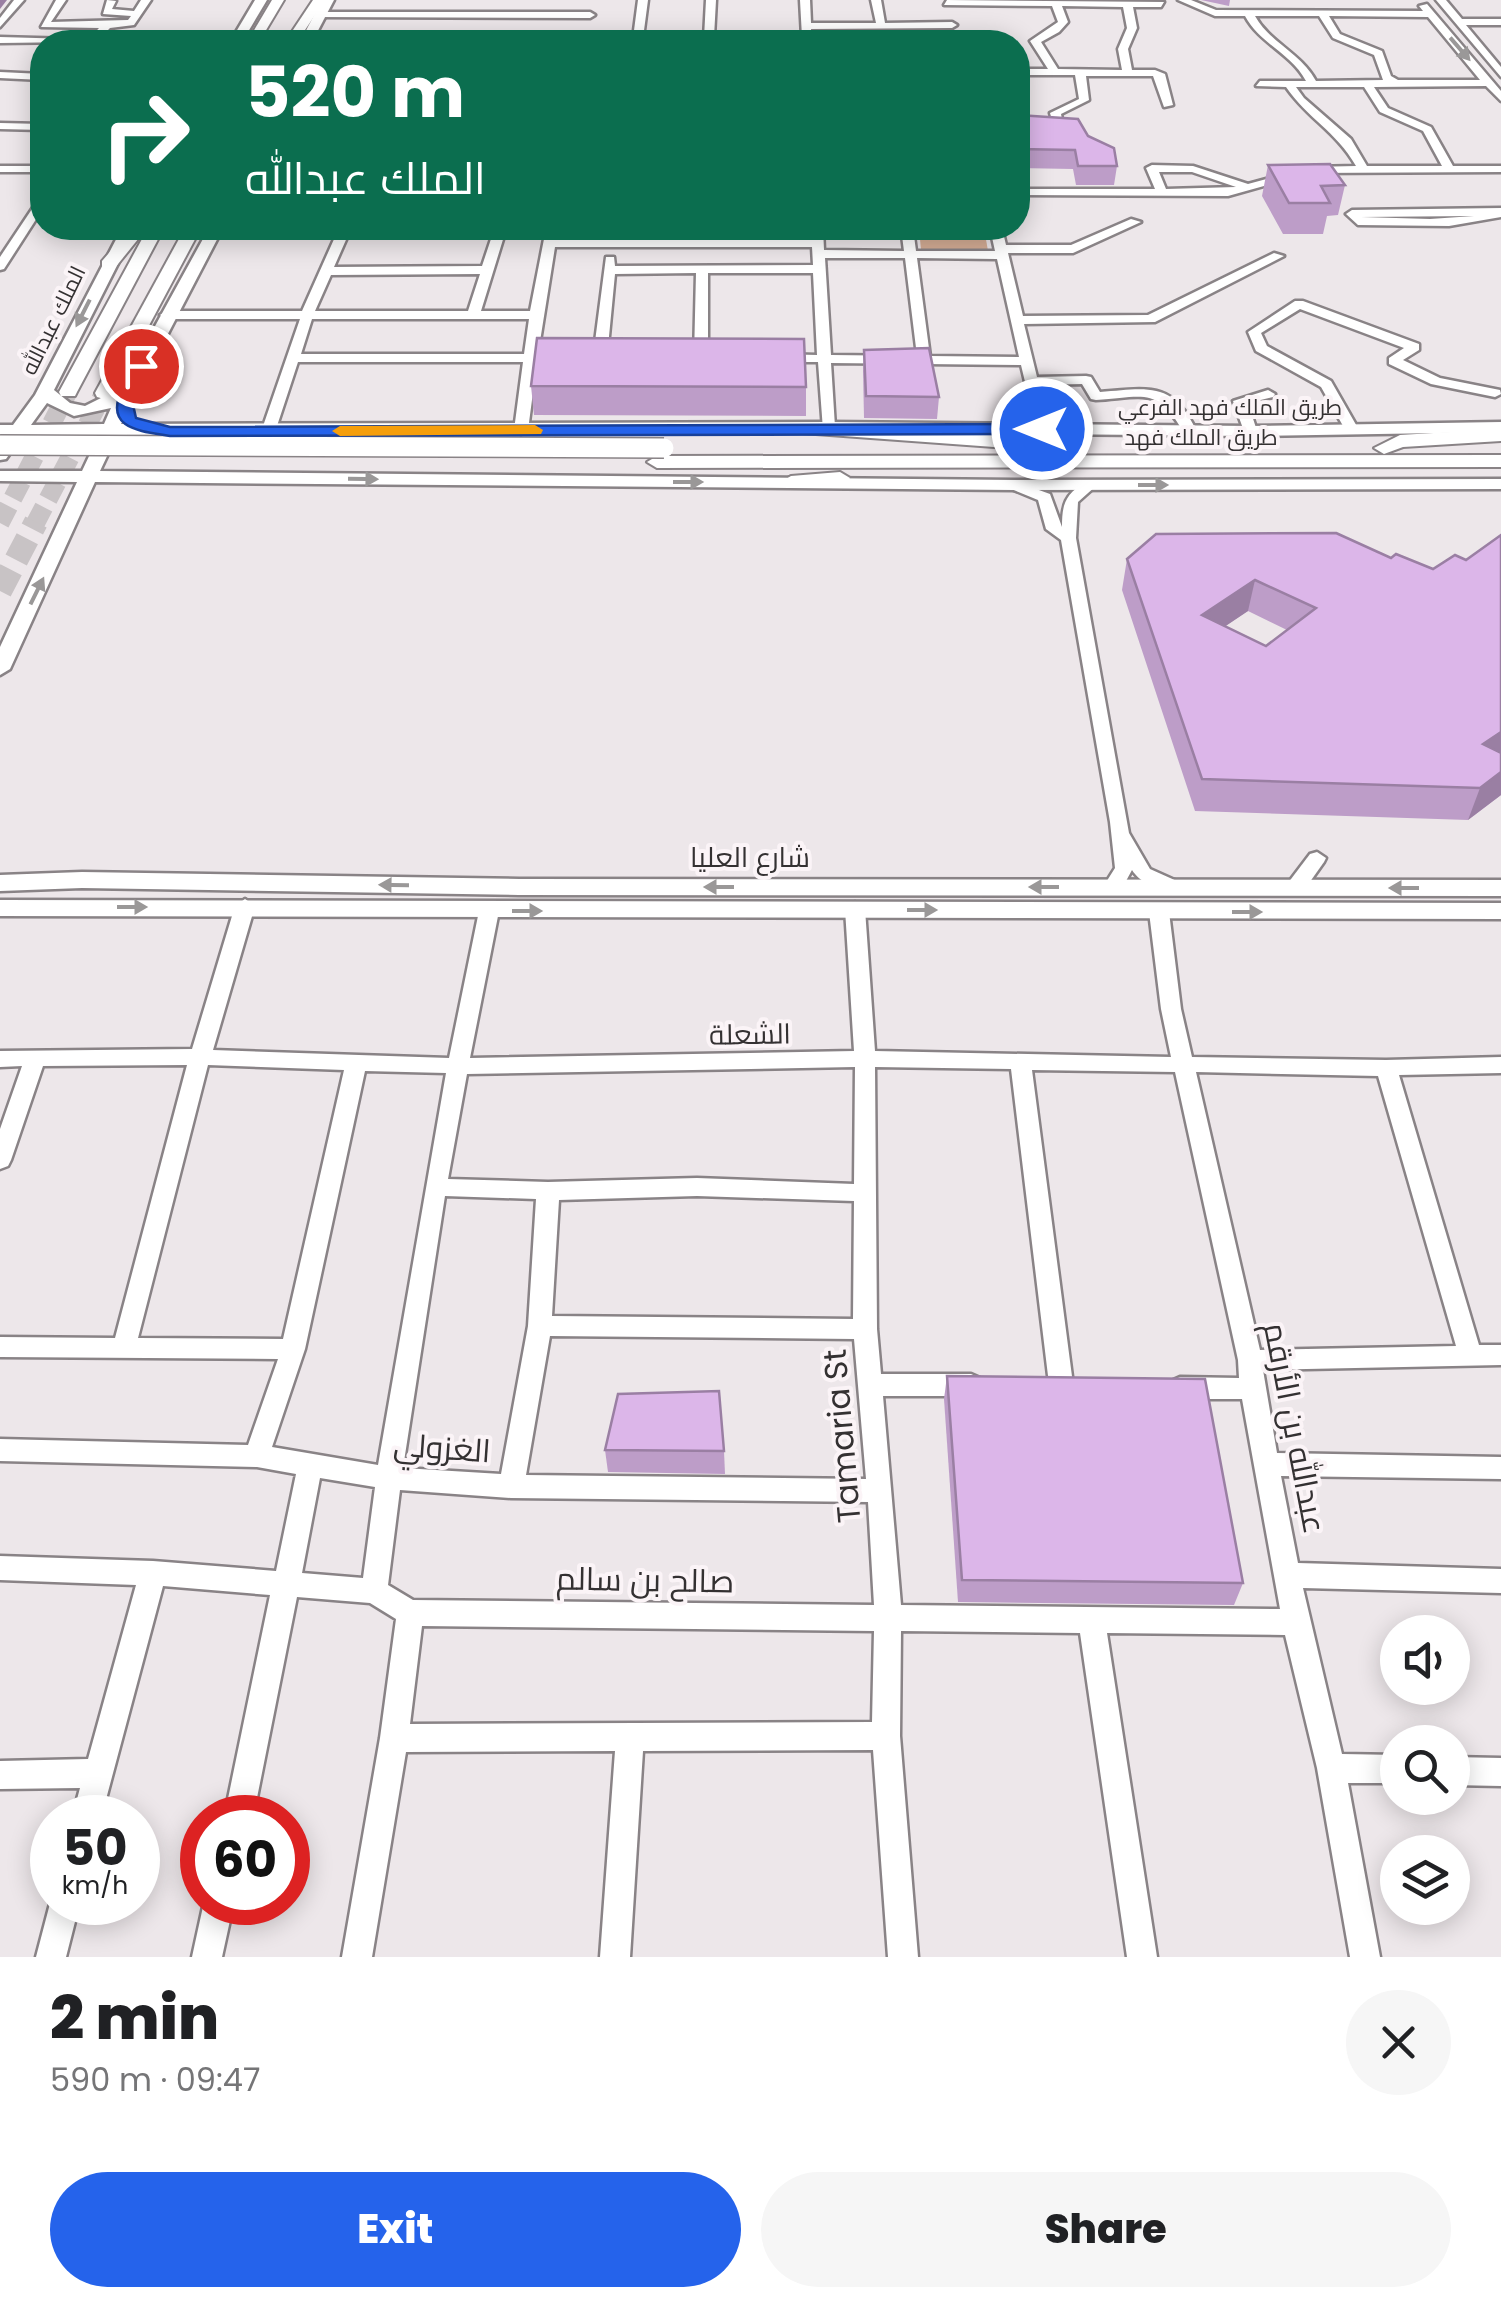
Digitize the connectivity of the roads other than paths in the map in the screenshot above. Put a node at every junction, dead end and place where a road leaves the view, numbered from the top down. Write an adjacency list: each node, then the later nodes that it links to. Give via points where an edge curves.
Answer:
1 (19, 0): 38 (street)
2 (61, 0): 39 (street, via 44,24)
3 (146, 0): 27 (street)
4 (261, 0): 44 (main road)
5 (274, 0): 45 (highway)
6 (328, 0): 26 (main road)
7 (549, 0): 34 (street)
8 (593, 0): 35 (street)
9 (643, 0): 49 (street)
10 (711, 0): 50 (street)
11 (806, 0): 40 (street)
12 (876, 0): 41 (street)
13 (1182, 0): 32 (street, via 1215,13)
14 (1267, 0): 28 (street)
15 (1339, 0): 30 (street)
16 (1420, 0): 33 (street)
17 (1441, 0): 36 (street)
18 (112, 1): 27 (street, via 106,12)
19 (1104, 1): 23 (street); 24 (street)
20 (946, 2): 21 (street); 42 (street)
21 (1033, 2): 23 (street)
22 (430, 3): 31 (street)
23 (1056, 4): 56 (street, via 1063,22 1034,41)
24 (1127, 4): 25 (street); 58 (street, via 1133,17 1122,48)
25 (1161, 4)
26 (318, 5): 31 (street); 46 (highway); 47 (main road)
27 (138, 13): 39 (street, via 129,24)
28 (1276, 13): 29 (street); 32 (street)
29 (1322, 13): 30 (street); 67 (street, via 1336,36 1378,52 1386,78)
30 (1346, 13): 33 (street)
31 (424, 14): 34 (street)
32 (1249, 14): 65 (street, via 1255,27 1304,63)
33 (1429, 14): 62 (street, one-way to 62)
34 (542, 16): 35 (street)
35 (590, 16): 48 (street)
36 (1459, 22): 37 (street); 59 (street)
37 (1501, 22)
38 (0, 24)
39 (107, 25): 43 (street)
40 (806, 26): 41 (street); 51 (street)
41 (881, 26): 42 (street)
42 (952, 26): 52 (street)
43 (102, 30)
44 (243, 30)
45 (260, 30)
46 (300, 30)
47 (310, 30)
48 (588, 30)
49 (639, 30)
50 (710, 30)
51 (806, 30)
52 (953, 30)
53 (0, 40): 54 (street)
54 (30, 41)
55 (1030, 72): 56 (street)
56 (1055, 72): 57 (street)
57 (1080, 72): 58 (street); 72 (street, via 1084,100 1054,113 1065,130)
58 (1128, 73): 69 (street, via 1159,74)
59 (1501, 74)
60 (0, 76): 61 (street)
61 (30, 76)
62 (1489, 83): 67 (street); 68 (street)
63 (1260, 84): 64 (street)
64 (1289, 84): 65 (street); 73 (street, via 1348,141)
65 (1313, 84): 66 (street)
66 (1367, 84): 67 (street); 76 (street, via 1384,110 1427,128)
67 (1399, 84)
68 (1501, 98)
69 (1168, 106)
70 (0, 126): 71 (street)
71 (30, 126)
72 (1045, 129)
73 (1362, 168): 76 (street); 78 (street, via 1310,170)
74 (0, 169): 75 (street)
75 (30, 169)
76 (1449, 169): 77 (street)
77 (1499, 172)
78 (1251, 188): 80 (street); 80 (street, via 1193,169 1152,168)
79 (1030, 192): 80 (street)
80 (1162, 193)
81 (1501, 213): 81 (street, via 1479,220 1398,222 1358,221 1352,214)
82 (30, 220): 101 (street)
83 (1134, 222): 97 (street, via 1073,249)
84 (123, 240): 102 (main road, الملك عبدالله)
85 (129, 240): 102 (highway)
86 (150, 240): 124 (highway)
87 (187, 240): 126 (highway)
88 (206, 240): 109 (main road)
89 (341, 240): 106 (street)
90 (497, 240): 104 (street)
91 (552, 240): 110 (street)
92 (594, 240): 96 (street)
93 (818, 240): 98 (street)
94 (909, 240): 99 (street)
95 (999, 240): 97 (street)
96 (612, 243): 98 (street); 105 (street)
97 (1002, 252): 99 (street); 111 (street)
98 (818, 255): 99 (street); 103 (street); 120 (street)
99 (910, 255): 121 (street)
100 (1278, 256): 111 (street, via 1150,318)
101 (1, 262)
102 (108, 265): 129 (main road, الملك عبدالله, one-way to 129)
103 (702, 269): 105 (street); 113 (street)
104 (489, 270): 106 (street); 108 (street)
105 (608, 270): 117 (street)
106 (329, 271): 107 (street)
107 (308, 312): 108 (street); 109 (street); 115 (street)
108 (472, 314): 110 (street)
109 (166, 315): 128 (main road)
110 (536, 316): 116 (street)
111 (1018, 320): 122 (street)
112 (684, 357): 113 (street)
113 (701, 357): 114 (street)
114 (719, 357)
115 (293, 358): 116 (street); 140 (street)
116 (530, 358): 117 (street); 133 (street)
117 (600, 358): 118 (street)
118 (616, 358)
119 (754, 358): 120 (street)
120 (826, 358): 121 (street); 131 (street)
121 (924, 360): 122 (street)
122 (1025, 361): 123 (street)
123 (1031, 381): 134 (street, via 1086,380 1096,396 1169,396); 143 (street)
124 (68, 392)
125 (1499, 392): 135 (street, via 1413,372 1394,361 1414,348 1299,304 1262,324 1254,332 1261,348 1326,384)
126 (104, 393)
127 (1268, 394): 137 (street, via 1240,401)
128 (126, 395): 129 (main road, via 74,412); 136 (main road); 139 (main road, via 128,420); 141 (main road)
129 (42, 397): 132 (main road); 138 (main road)
130 (1501, 427): 135 (main road, طريق الملك فهد الفرعي)
131 (818, 428): 133 (main road); 143 (highway)
132 (50, 430): 136 (main road); 138 (main road); 146 (main road)
133 (521, 430): 140 (main road)
134 (1189, 430): 137 (main road, طريق الملك فهد الفرعي); 143 (main road, طريق الملك فهد الفرعي)
135 (1352, 430): 137 (main road, طريق الملك فهد الفرعي)
136 (88, 431): 141 (main road); 146 (main road)
137 (1250, 431)
138 (4, 432): 146 (main road); 147 (highway, طريق الملك فهد, bridge); 148 (main road)
139 (170, 432): 140 (main road); 141 (main road)
140 (268, 432): 156 (main road, via 238,456 240,468)
141 (109, 434): 146 (main road); 154 (main road)
142 (1501, 435): 144 (highway, via 1400,440)
143 (1043, 444): 144 (highway, طريق الملك فهد); 147 (highway, طريق الملك فهد); 150 (highway, طريق الملك فهد); 157 (highway, via 1035,466)
144 (1384, 448): 145 (highway, طريق الملك فهد)
145 (1501, 448)
146 (56, 453): 152 (main road); 153 (main road); 154 (main road)
147 (661, 455): 148 (highway, طريق الملك فهد)
148 (0, 458)
149 (1501, 461): 150 (highway, طريق الملك فهد)
150 (1365, 463): 151 (highway)
151 (1501, 471)
152 (6, 474): 153 (main road); 161 (main road)
153 (64, 477): 154 (main road); 162 (main road)
154 (91, 478): 155 (main road); 162 (main road)
155 (140, 478): 156 (main road); 162 (main road, via 110,486)
156 (257, 478): 157 (main road, one-way to 157)
157 (791, 482): 159 (main road)
158 (1501, 484): 160 (main road, one-way to 158)
159 (1014, 485): 160 (main road); 163 (street, via 1045,498 1054,529)
160 (1090, 485): 163 (street, via 1066,509)
161 (0, 490)
162 (76, 508): 164 (main road, one-way to 162)
163 (1068, 538): 165 (street)
164 (0, 670)
165 (1120, 822): 170 (street, via 1124,868); 171 (street, via 1144,873)
166 (1317, 858): 172 (street)
167 (0, 874): 168 (main road)
168 (82, 880): 169 (main road, شارع العليا); 170 (main road, شارع العليا, one-way to 168)
169 (0, 883)
170 (1113, 887): 171 (main road, شارع العليا)
171 (1172, 887): 172 (main road, شارع العليا)
172 (1295, 888): 173 (main road, شارع العليا, one-way to 172)
173 (1501, 888)
174 (246, 906): 175 (main road, شارع العليا, one-way to 174); 177 (main road, شارع العليا); 180 (street)
175 (0, 910)
176 (855, 910): 177 (main road, شارع العليا, one-way to 176); 179 (main road, شارع العليا, one-way to 179); 183 (street, Tamaria St)
177 (488, 911): 188 (street)
178 (1501, 911): 179 (main road, شارع العليا, one-way to 178)
179 (1159, 912): 186 (street, عبدالله بن الأرقم)
180 (200, 1057): 182 (street, الشعلة); 184 (street, الشعلة); 197 (street)
181 (0, 1059): 182 (street, الشعلة)
182 (35, 1060): 190 (street)
183 (865, 1060): 185 (street, الشعلة); 188 (street, الشعلة); 193 (street, Tamaria St)
184 (356, 1062): 188 (street, الشعلة); 198 (street)
185 (1021, 1062): 186 (street, الشعلة); 203 (street)
186 (1185, 1062): 189 (street, الشعلة); 201 (street, عبدالله بن الأرقم)
187 (1501, 1065): 189 (street, الشعلة)
188 (457, 1066): 191 (street)
189 (1386, 1068): 199 (street)
190 (0, 1160)
191 (436, 1187): 192 (street); 212 (street)
192 (548, 1191): 193 (street); 194 (street)
193 (867, 1193): 195 (street, Tamaria St)
194 (540, 1326): 195 (street); 213 (street)
195 (865, 1330): 204 (street, Tamaria St)
196 (0, 1347): 197 (street)
197 (124, 1347): 198 (street)
198 (293, 1349): 208 (street)
199 (1470, 1354): 200 (street); 201 (street)
200 (1501, 1355)
201 (1250, 1360): 206 (street, عبدالله بن الأرقم)
202 (1005, 1384): 204 (street)
203 (1062, 1385)
204 (873, 1386): 214 (street, Tamaria St)
205 (1159, 1388): 206 (street)
206 (1252, 1389): 209 (street, عبدالله بن الأرقم)
207 (0, 1450): 208 (street, الغزولي)
208 (257, 1456): 210 (street, الغزولي)
209 (1266, 1464): 211 (street); 217 (street, عبدالله بن الأرقم)
210 (310, 1468): 212 (street, الغزولي); 219 (street)
211 (1501, 1468)
212 (388, 1478): 213 (street, الغزولي); 220 (street)
213 (511, 1486): 214 (street, الغزولي)
214 (880, 1492): 222 (street, Tamaria St)
215 (0, 1568): 216 (street)
216 (153, 1572): 219 (street); 232 (street)
217 (1290, 1575): 218 (street); 224 (street, عبدالله بن الأرقم)
218 (1501, 1581)
219 (289, 1582): 220 (street); 235 (street)
220 (374, 1591): 221 (street)
221 (410, 1613): 222 (street, صالح بن سالم); 227 (street)
222 (888, 1617): 223 (street, صالح بن سالم); 226 (street, Tamaria St)
223 (1092, 1622): 224 (street, صالح بن سالم); 243 (street)
224 (1296, 1622): 228 (street, عبدالله بن الأرقم)
225 (630, 1736): 226 (street); 227 (street); 241 (street)
226 (886, 1736): 242 (street, Tamaria St)
227 (394, 1738): 240 (street)
228 (1331, 1768): 229 (street); 244 (street, عبدالله بن الأرقم)
229 (1380, 1769)
230 (1470, 1771): 231 (street)
231 (1501, 1772)
232 (97, 1773): 233 (street); 234 (street)
233 (0, 1775)
234 (92, 1795)
235 (243, 1795)
236 (59, 1925): 238 (street)
237 (214, 1925): 239 (street)
238 (51, 1957)
239 (207, 1957)
240 (357, 1957)
241 (615, 1957)
242 (902, 1957)
243 (1142, 1957)
244 (1365, 1957)

